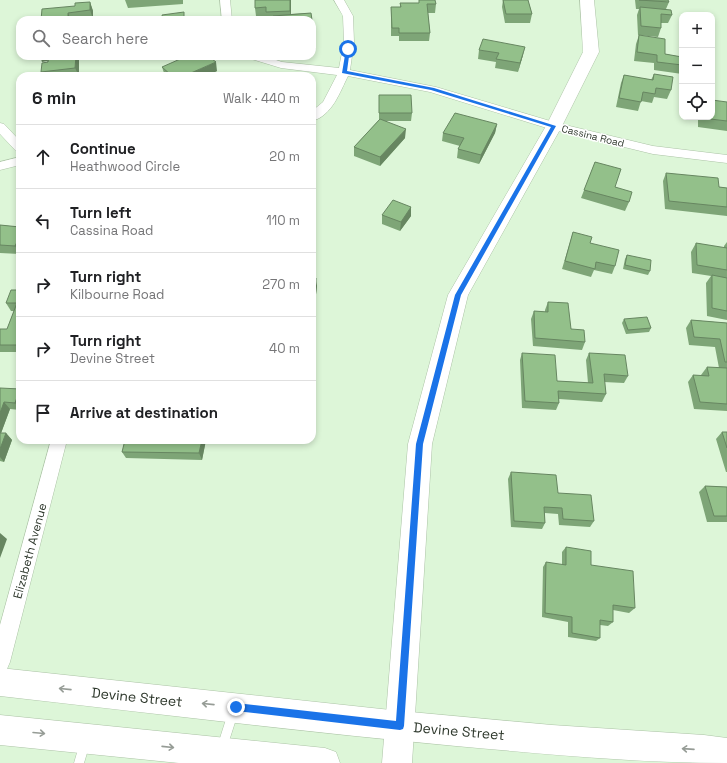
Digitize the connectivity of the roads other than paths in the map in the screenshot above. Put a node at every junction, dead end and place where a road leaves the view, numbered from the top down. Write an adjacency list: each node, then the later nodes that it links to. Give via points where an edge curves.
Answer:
1 (225, 0): 4 (street)
2 (339, 0): 6 (street, via 348,16 349,42)
3 (587, 0): 8 (street, via 590,52)
4 (227, 16)
5 (265, 60): 6 (street, Cassina Road, via 281,65)
6 (344, 72): 7 (street, via 328,104); 8 (street, Cassina Road, via 432,89)
7 (316, 114)
8 (554, 126): 11 (street, Cassina Road, via 653,150); 18 (street, via 458,295 439,369 420,444)
9 (0, 127): 10 (street)
10 (16, 144)
11 (727, 159)
12 (16, 162): 13 (street)
13 (0, 166)
14 (58, 444): 15 (street, Elizabeth Avenue)
15 (0, 662)
16 (0, 682): 17 (street, Devine Street, one-way to 16)
17 (236, 707): 18 (street, Devine Street); 22 (lane)
18 (400, 726): 21 (street, Devine Street, one-way to 18); 24 (street)
19 (0, 730): 20 (street, one-way to 20)
20 (83, 750): 22 (street, one-way to 22)
21 (727, 753)
22 (219, 758): 23 (street)
23 (325, 763)
24 (397, 763)

